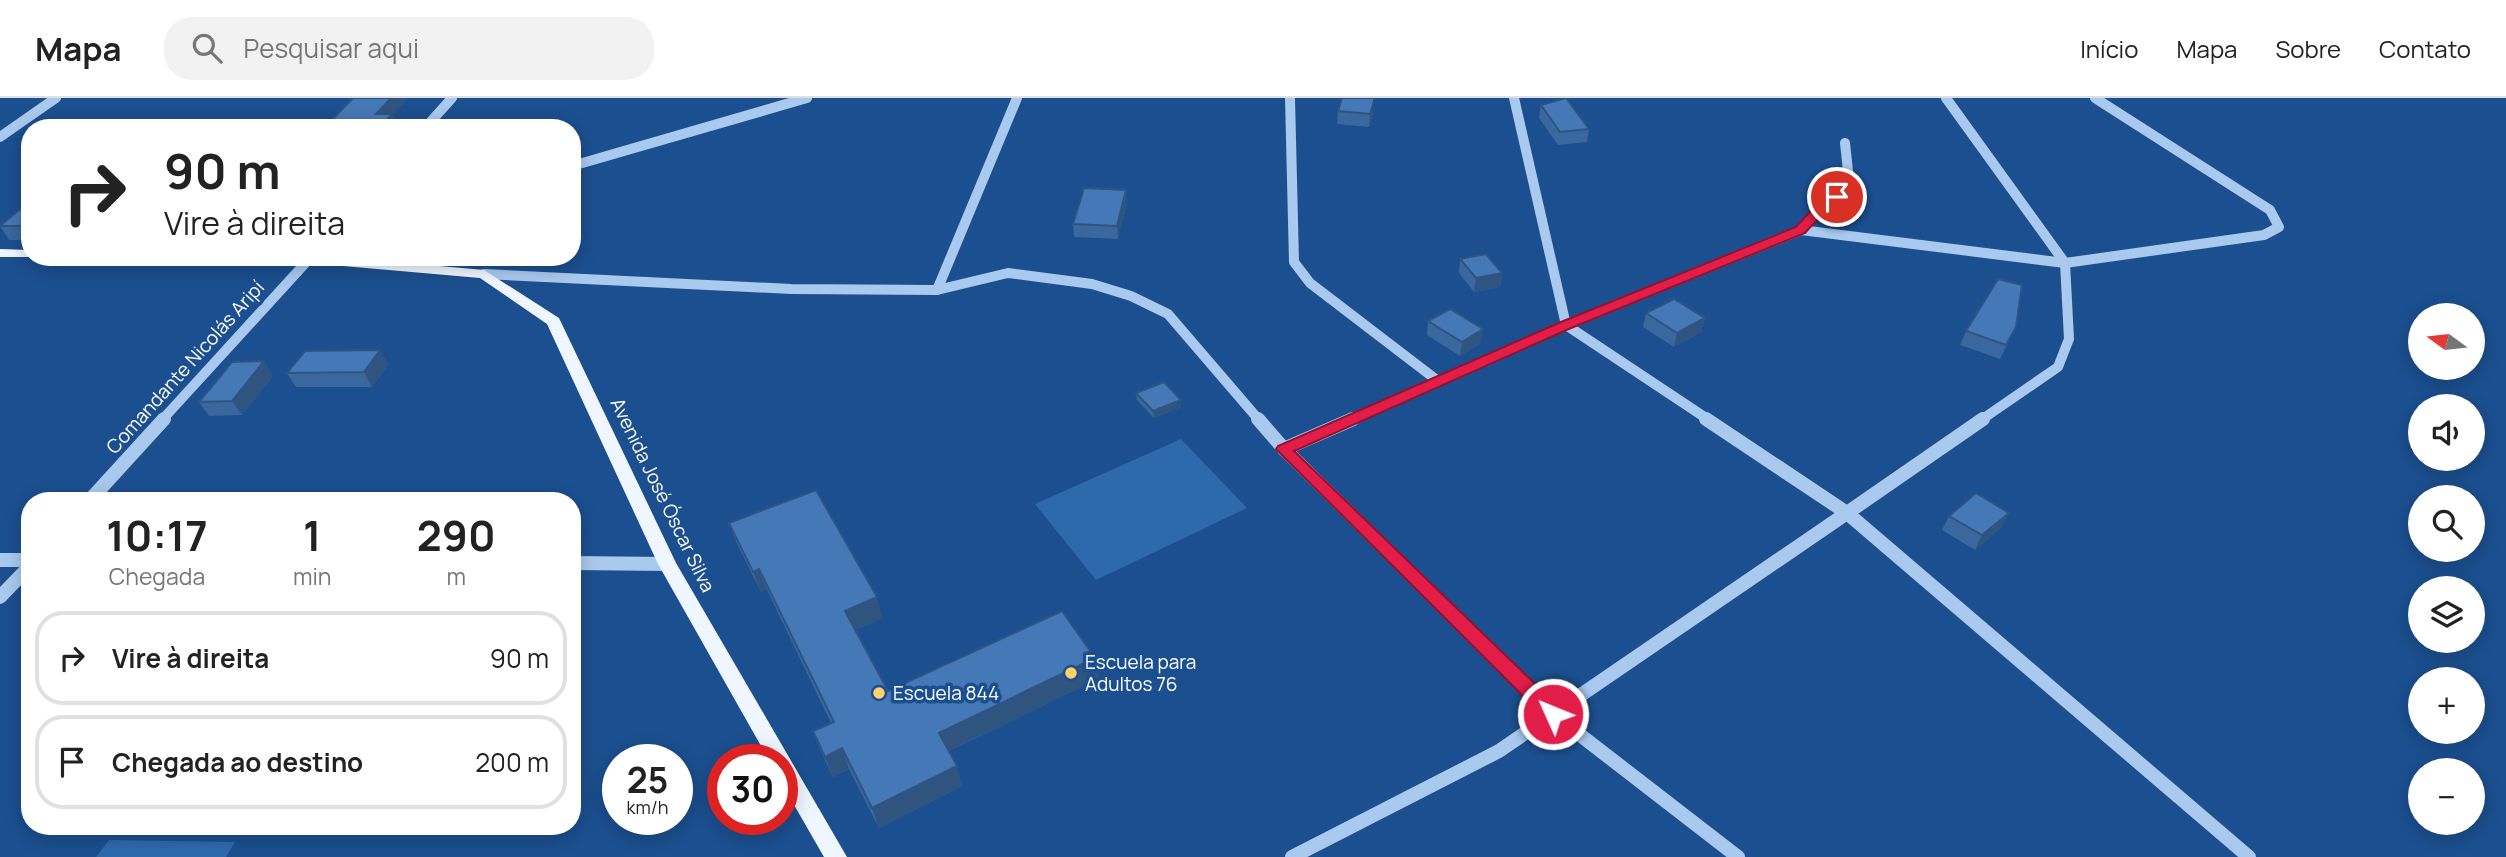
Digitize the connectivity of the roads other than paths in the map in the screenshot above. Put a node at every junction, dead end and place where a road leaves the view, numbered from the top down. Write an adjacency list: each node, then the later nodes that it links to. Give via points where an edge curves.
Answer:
1 (56, 98): 9 (street)
2 (452, 98): 10 (street)
3 (807, 98): 14 (street)
4 (1017, 98): 22 (street)
5 (1290, 98): 24 (street, via 1294,262 1310,283)
6 (1514, 98): 23 (street)
7 (1946, 98): 18 (street)
8 (2095, 98): 18 (street, via 2270,211 2279,227 2264,235)
9 (26, 119)
10 (433, 119)
11 (21, 122): 12 (street)
12 (0, 137)
13 (1845, 143): 15 (street, via 1850,190 1824,205)
14 (581, 163)
15 (1801, 230): 18 (street); 23 (street)
16 (0, 253): 17 (main road)
17 (21, 254)
18 (2065, 263): 27 (street, via 2069,339 2058,367)
19 (304, 266): 26 (street, Comandante Nicolás Aripí)
20 (398, 266): 21 (main road)
21 (484, 274): 22 (street, via 791,289); 31 (main road, Avenida José Óscar Silva, via 554,321)
22 (937, 290): 25 (street, via 1008,273 1092,284 1131,296 1168,314)
23 (1566, 325): 24 (street); 27 (street)
24 (1438, 381): 25 (street)
25 (1284, 449): 34 (street)
26 (97, 492)
27 (1847, 513): 34 (street); 40 (street)
28 (0, 560): 29 (street)
29 (21, 560)
30 (581, 563): 31 (street)
31 (667, 564): 35 (main road, Avenida José Óscar Silva)
32 (21, 575): 33 (street)
33 (0, 597)
34 (1553, 714): 38 (street, via 1499,751); 39 (street)
35 (771, 744)
36 (798, 792): 37 (main road, Avenida José Óscar Silva)
37 (835, 857)
38 (1292, 857)
39 (1738, 857)
40 (2249, 857)

